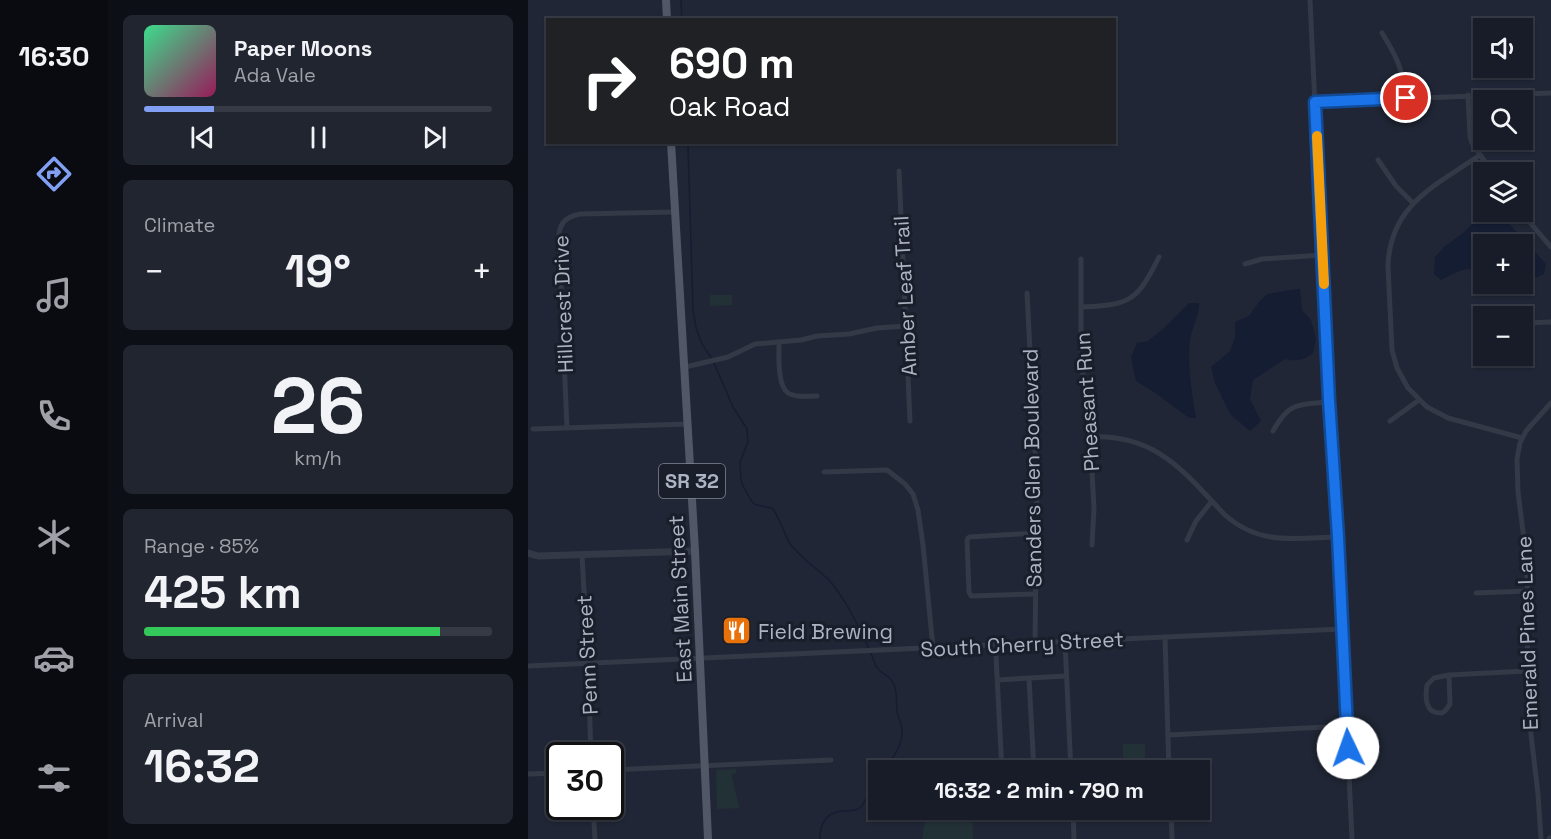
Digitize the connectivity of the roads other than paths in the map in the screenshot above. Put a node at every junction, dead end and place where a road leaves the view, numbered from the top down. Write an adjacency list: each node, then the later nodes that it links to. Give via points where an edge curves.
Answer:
1 (666, 0): 3 (main road)
2 (1310, 0): 8 (street)
3 (667, 16)
4 (1382, 33): 7 (street, via 1400,65)
5 (1551, 93): 6 (street)
6 (1468, 96): 7 (street); 10 (street, via 1470,136)
7 (1406, 98): 8 (street)
8 (1315, 102): 18 (street)
9 (671, 144): 15 (main road, East Main Street / SR 32)
10 (1480, 155): 12 (street); 14 (street)
11 (1378, 160): 14 (street)
12 (1485, 162)
13 (899, 171): 26 (street, Amber Leaf Trail)
14 (1413, 203): 30 (street, via 1395,230 1388,266 1394,357 1402,378)
15 (674, 212): 28 (main road, East Main Street / SR 32); 36 (street, Hillcrest Drive, via 580,214 561,224)
16 (1530, 222): 17 (street)
17 (1551, 247)
18 (1323, 255): 21 (street, via 1262,259); 31 (street)
19 (1159, 257): 23 (street, via 1132,297 1116,304)
20 (1081, 259): 23 (street, Pheasant Run)
21 (1245, 264)
22 (1027, 293): 43 (street, Sanders Glen Boulevard)
23 (1082, 307): 39 (street, Pheasant Run, via 1082,356)
24 (1551, 322): 25 (street)
25 (1533, 323)
26 (906, 326): 27 (street); 33 (street, Amber Leaf Trail)
27 (779, 342): 28 (street, via 755,344 728,357); 29 (street, via 784,390 793,395)
28 (684, 367): 35 (main road, East Main Street / SR 32)
29 (817, 396)
30 (1419, 400): 34 (street); 40 (street, via 1448,418)
31 (1329, 402): 38 (street, via 1294,407 1282,416); 44 (street)
32 (1551, 403): 40 (street, Emerald Pines Lane)
33 (910, 421)
34 (1390, 421)
35 (688, 423): 36 (street); 47 (main road, East Main Street / SR 32)
36 (567, 428): 37 (street)
37 (533, 429)
38 (1273, 431)
39 (1090, 437): 42 (street, via 1125,440 1166,456); 46 (street, Pheasant Run)
40 (1522, 438): 50 (street, Emerald Pines Lane, via 1516,471)
41 (824, 472): 57 (street, via 887,470 913,494 923,545)
42 (1212, 501): 44 (street, via 1233,522 1258,535); 45 (street)
43 (1036, 533): 52 (street, Sanders Glen Boulevard); 52 (street, via 967,540 971,596)
44 (1338, 537): 53 (street)
45 (1187, 540)
46 (1092, 545)
47 (695, 550): 49 (street); 59 (main road, East Main Street / SR 32)
48 (528, 553): 49 (street)
49 (582, 555): 60 (street, Penn Street)
50 (1528, 591): 51 (street); 62 (street, Emerald Pines Lane)
51 (1476, 593)
52 (1035, 594): 56 (street, Sanders Glen Boulevard)
53 (1343, 629): 54 (street, South Cherry Street); 67 (street)
54 (1165, 637): 55 (street, South Cherry Street); 68 (street)
55 (1065, 642): 56 (street, South Cherry Street); 64 (street)
56 (1035, 643): 57 (street, South Cherry Street)
57 (933, 648): 59 (street, South Cherry Street)
58 (996, 656): 66 (street)
59 (700, 659): 60 (street, South Cherry Street); 75 (main road, East Main Street / SR 32)
60 (588, 664): 61 (street, South Cherry Street); 69 (street, Penn Street)
61 (528, 666)
62 (1528, 671): 63 (street); 87 (street, Emerald Pines Lane, via 1529,727)
63 (1449, 675): 63 (street, via 1434,678 1427,685 1427,703 1433,712 1442,713 1450,704)
64 (1066, 676): 65 (street); 73 (street)
65 (1029, 678): 66 (street); 72 (street)
66 (998, 680): 71 (street)
67 (1347, 726): 68 (street); 86 (street)
68 (1168, 735): 74 (street)
69 (591, 742)
70 (831, 760): 75 (street)
71 (1002, 760)
72 (1033, 760)
73 (1070, 760)
74 (1169, 760)
75 (705, 766): 76 (street); 83 (main road, East Main Street / SR 32)
76 (624, 769)
77 (546, 773): 78 (street)
78 (528, 774)
79 (593, 820): 82 (street)
80 (1073, 820): 84 (street)
81 (1171, 820): 85 (street)
82 (594, 839)
83 (708, 839)
84 (1074, 839)
85 (1172, 839)
86 (1352, 839)
87 (1541, 839)

